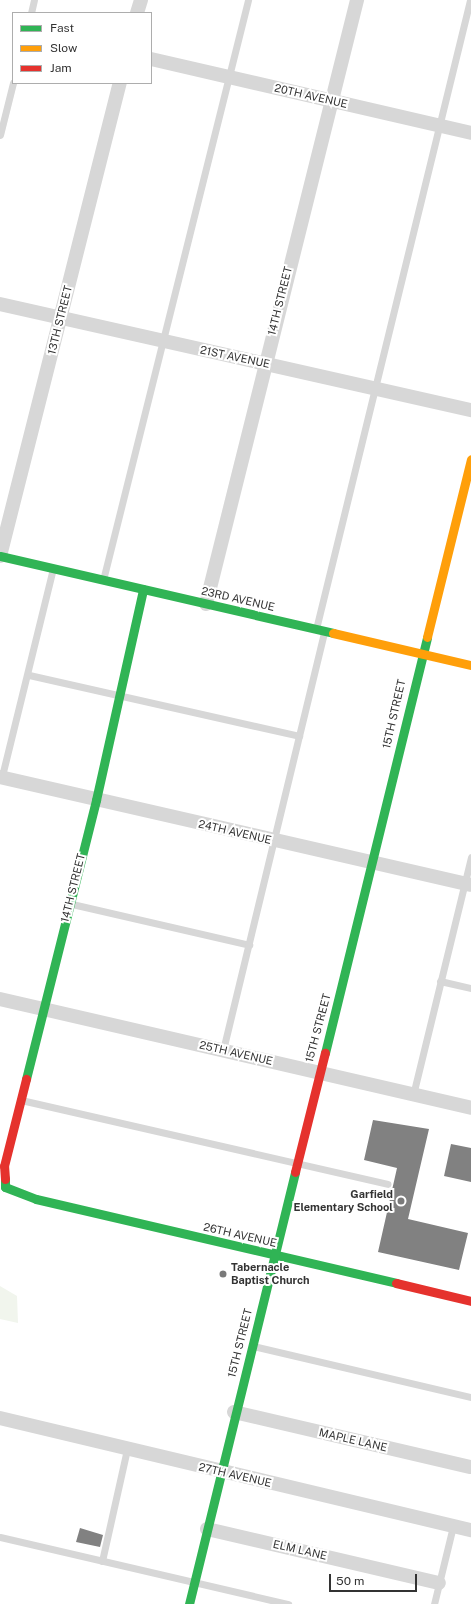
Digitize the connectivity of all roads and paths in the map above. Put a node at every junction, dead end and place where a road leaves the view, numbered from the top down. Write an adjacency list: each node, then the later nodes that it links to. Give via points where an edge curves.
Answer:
1 (34, 0): 6 (lane)
2 (140, 0): 7 (street)
3 (248, 0): 9 (lane)
4 (357, 0): 12 (street, 14TH STREET)
5 (470, 0): 13 (lane)
6 (31, 12)
7 (137, 12)
8 (152, 59): 9 (street, 20TH AVENUE)
9 (229, 77): 12 (street, 20TH AVENUE); 18 (lane)
10 (13, 84): 15 (lane)
11 (120, 84): 17 (street, 13TH STREET)
12 (332, 101): 13 (street, 20TH AVENUE); 19 (street, 14TH STREET)
13 (440, 126): 14 (street, 20TH AVENUE); 20 (lane)
14 (471, 133)
15 (0, 135)
16 (0, 304): 17 (street, 21ST AVENUE)
17 (60, 318): 18 (street, 21ST AVENUE); 23 (street, 13TH STREET)
18 (162, 342): 19 (street, 21ST AVENUE); 25 (lane)
19 (264, 363): 20 (street, 21ST AVENUE); 27 (street, 14TH STREET)
20 (376, 388): 21 (street, 21ST AVENUE); 28 (lane)
21 (471, 410)
22 (471, 459): 29 (street, 15TH STREET)
23 (0, 556): 24 (street, 23RD AVENUE)
24 (53, 568): 25 (street, 23RD AVENUE); 31 (lane)
25 (103, 580): 26 (street, 23RD AVENUE)
26 (143, 589): 27 (street, 23RD AVENUE); 32 (street, 14TH STREET)
27 (206, 604): 28 (street, 23RD AVENUE)
28 (320, 630): 29 (street, 23RD AVENUE); 33 (lane)
29 (421, 654): 30 (street, 23RD AVENUE); 38 (street, 15TH STREET)
30 (471, 665)
31 (28, 675): 32 (lane); 34 (lane)
32 (118, 696): 33 (lane); 35 (street, 14TH STREET)
33 (299, 736): 36 (lane)
34 (0, 780): 35 (street, 24TH AVENUE)
35 (96, 800): 36 (street, 24TH AVENUE); 40 (street, 14TH STREET)
36 (274, 840): 38 (street, 24TH AVENUE); 41 (lane)
37 (471, 857): 39 (lane)
38 (373, 863): 39 (street, 24TH AVENUE); 47 (street, 15TH STREET)
39 (468, 884): 42 (lane)
40 (69, 903): 41 (lane); 45 (street, 14TH STREET)
41 (249, 945): 46 (lane)
42 (440, 981): 43 (lane); 48 (lane)
43 (471, 988)
44 (0, 999): 45 (street, 25TH AVENUE)
45 (43, 1009): 46 (street, 25TH AVENUE); 49 (street, 14TH STREET)
46 (223, 1050): 47 (street, 25TH AVENUE)
47 (319, 1072): 48 (street, 25TH AVENUE); 51 (street, 15TH STREET)
48 (413, 1095): 50 (street, 25TH AVENUE)
49 (21, 1100): 51 (lane); 53 (street, 14TH STREET, via 4,1166)
50 (471, 1108)
51 (296, 1164): 52 (lane); 54 (street, 15TH STREET)
52 (387, 1184)
53 (6, 1187): 54 (street, 26TH AVENUE, via 36,1200)
54 (275, 1255): 55 (street, 26TH AVENUE); 56 (street, 15TH STREET)
55 (471, 1301)
56 (252, 1345): 57 (lane); 58 (street, 15TH STREET)
57 (471, 1397)
58 (235, 1408): 61 (street, MAPLE LANE); 62 (street, MAPLE LANE); 63 (street, 15TH STREET)
59 (0, 1418): 60 (street, 27TH AVENUE)
60 (127, 1449): 63 (street, 27TH AVENUE); 68 (lane)
61 (471, 1458)
62 (471, 1467)
63 (221, 1471): 64 (street, 27TH AVENUE); 65 (street, 15TH STREET)
64 (452, 1526): 66 (street, 27TH AVENUE); 70 (lane)
65 (207, 1529): 69 (street, 15TH STREET); 70 (street, ELM LANE)
66 (471, 1530)
67 (0, 1538): 68 (lane)
68 (102, 1561): 69 (lane)
69 (195, 1582): 71 (street, 15TH STREET); 72 (lane)
70 (439, 1583): 73 (lane)
71 (189, 1604)
72 (288, 1604)
73 (434, 1604)

